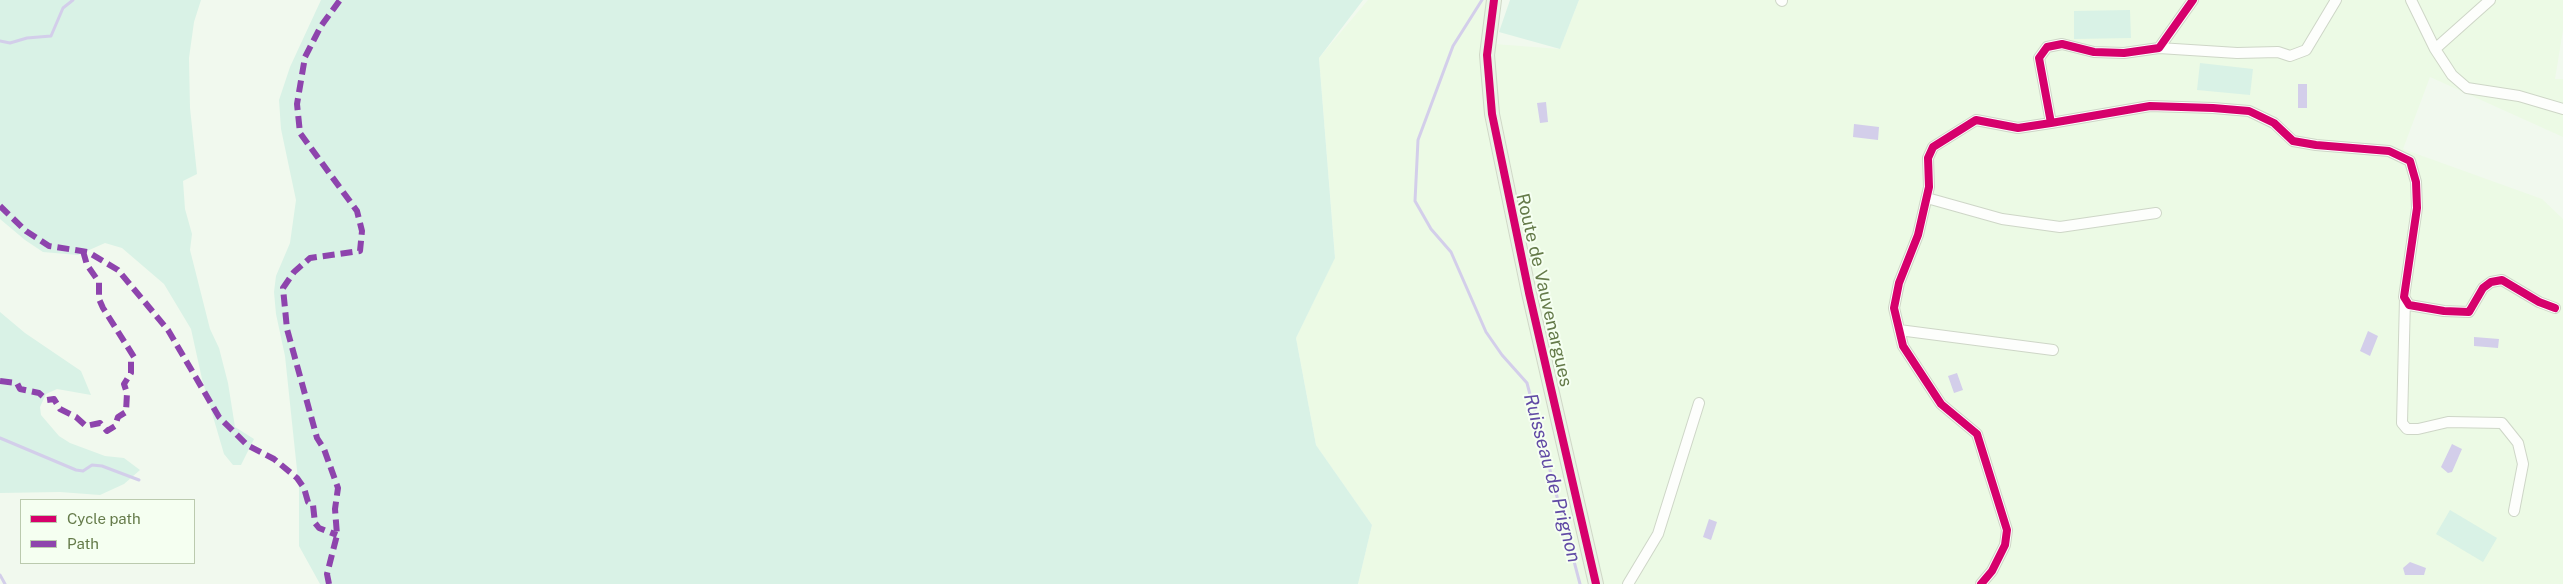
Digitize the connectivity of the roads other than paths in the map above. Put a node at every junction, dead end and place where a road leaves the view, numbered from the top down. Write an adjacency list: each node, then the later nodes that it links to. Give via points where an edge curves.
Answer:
1 (1494, 0): 18 (main road, Route de Vauvenargues, via 1487,54 1492,114 1503,176)
2 (2193, 0): 6 (street)
3 (2336, 0): 6 (street, via 2306,50 2290,56 2278,52)
4 (2411, 0): 7 (street)
5 (2490, 0): 7 (street)
6 (2159, 48): 9 (street, via 2124,53 2094,52 2062,44 2047,47 2039,58)
7 (2435, 50): 8 (street, via 2452,75 2467,88 2519,96)
8 (2563, 109)
9 (2051, 123): 10 (street, via 2018,128 1976,120 1961,129 1934,147 1928,158); 12 (street, via 2150,106 2249,111 2274,123 2293,141 2389,151 2410,161 2416,182 2417,208)
10 (1927, 198): 11 (street, via 2002,219 2060,227); 14 (street, via 1918,235 1899,283 1894,308)
11 (2156, 213)
12 (2405, 298): 13 (street, via 2409,305 2423,309 2469,312 2483,288 2502,280); 17 (street, via 2402,423 2407,429 2448,422 2502,423 2518,444 2523,464)
13 (2555, 308)
14 (1899, 330): 15 (street); 20 (street, via 1903,346 1941,404 1977,434 2007,530 2005,545 1992,571)
15 (2054, 350)
16 (1699, 403): 19 (street, via 1658,534)
17 (2514, 510)
18 (1596, 584)
19 (1628, 584)
20 (1981, 584)

